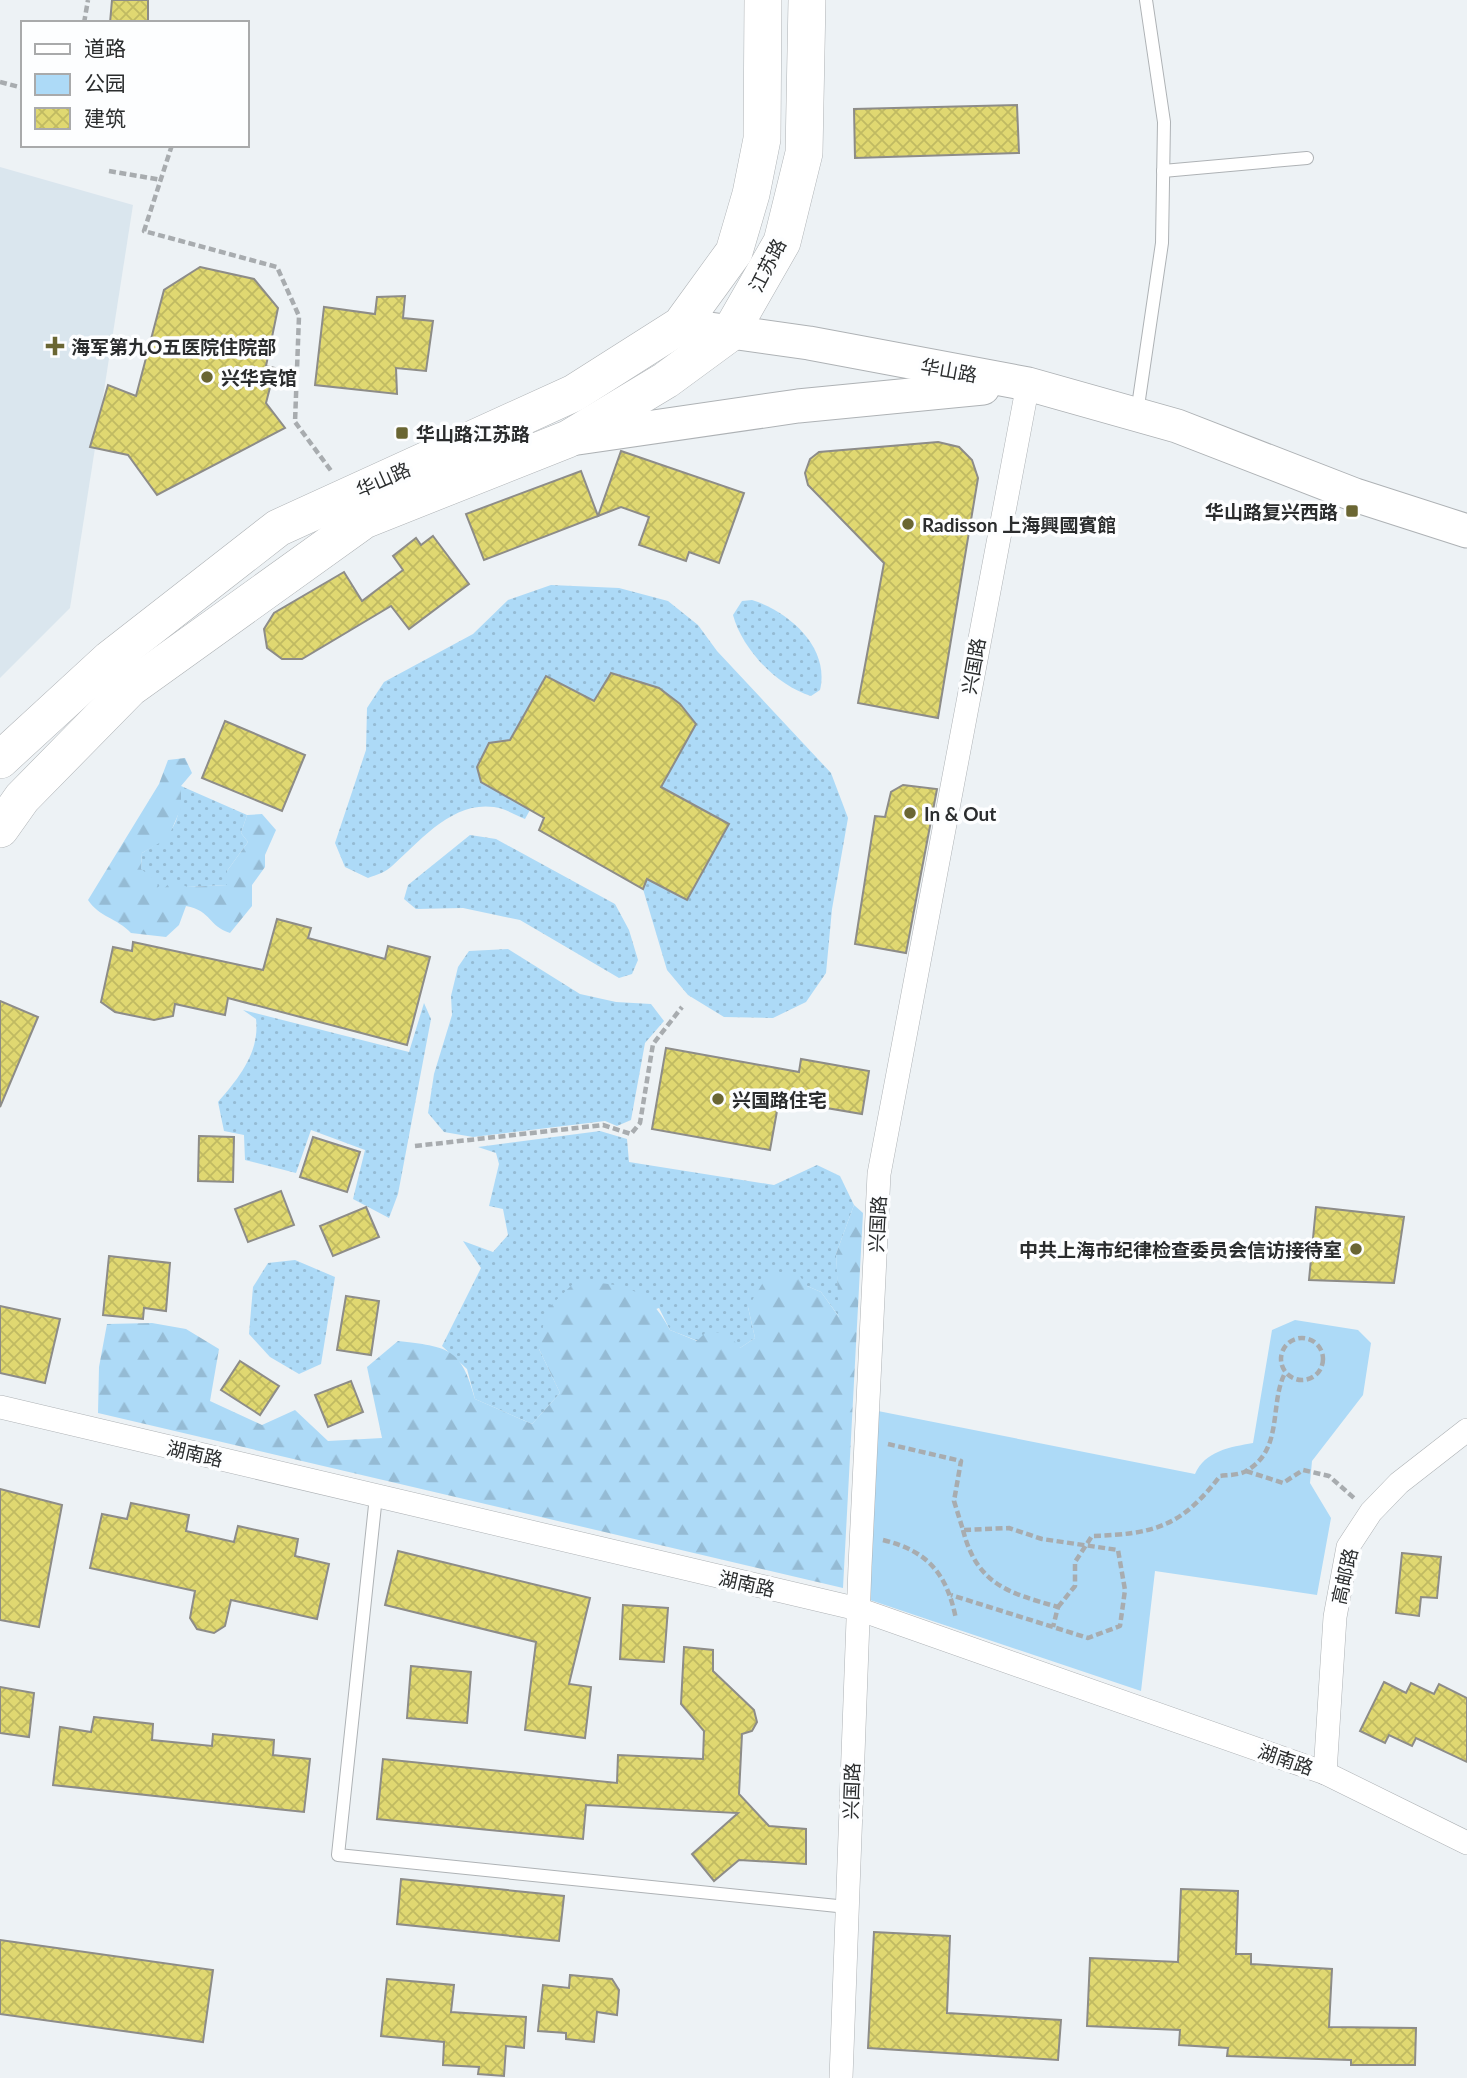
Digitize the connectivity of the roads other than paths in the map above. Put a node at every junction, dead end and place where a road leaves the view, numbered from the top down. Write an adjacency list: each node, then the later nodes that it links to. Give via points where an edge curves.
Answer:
1 (764, 0): 6 (main road, 江苏路, via 762,139 751,194 734,252)
2 (807, 0): 7 (main road, 江苏路, via 804,153 782,242)
3 (1146, 0): 5 (lane, via 1164,122)
4 (1307, 158): 5 (lane)
5 (1163, 171): 9 (lane, via 1162,243)
6 (681, 325): 7 (main road, 华山路); 12 (main road, 华山路, via 574,394 278,527 110,659)
7 (730, 333): 8 (main road, 华山路); 10 (main road, 江苏路, via 666,380)
8 (1028, 384): 9 (main road, 华山路); 10 (main road, 华山路, via 798,406); 17 (street, 兴国路, via 879,1174)
9 (1137, 415): 11 (main road, 华山路, via 1430,522)
10 (568, 439): 13 (main road, 华山路, via 364,520 130,688 22,798)
11 (1467, 531)
12 (0, 760)
13 (0, 829)
14 (0, 1407): 16 (street, 湖南路)
15 (1467, 1430): 18 (street, 高邮路, via 1399,1483 1371,1512 1348,1547 1335,1617)
16 (376, 1496): 17 (street, 湖南路); 20 (lane, via 338,1856)
17 (858, 1609): 18 (street, 湖南路); 20 (street, 兴国路)
18 (1325, 1773): 19 (street, 湖南路)
19 (1467, 1843)
20 (847, 1907): 21 (street, 兴国路)
21 (841, 2078)

